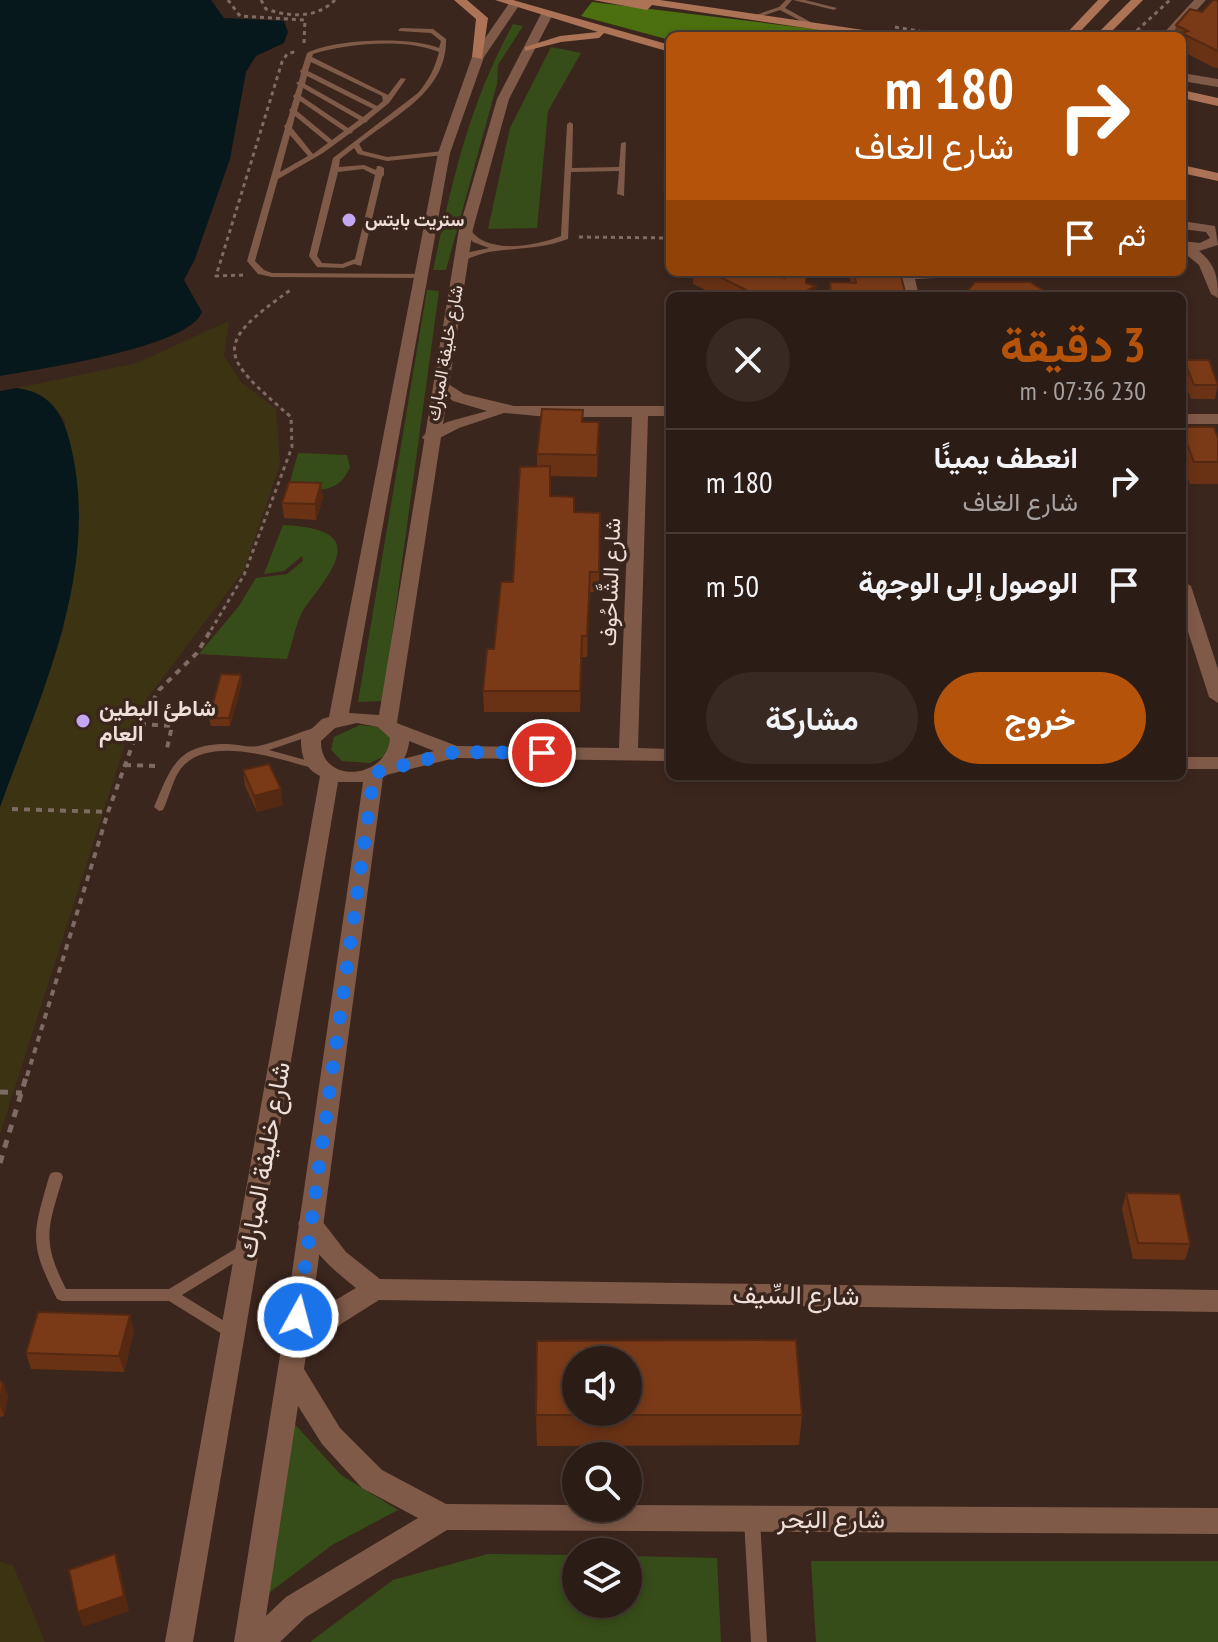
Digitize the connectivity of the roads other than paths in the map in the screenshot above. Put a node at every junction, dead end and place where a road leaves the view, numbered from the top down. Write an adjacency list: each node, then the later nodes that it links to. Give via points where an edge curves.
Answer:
1 (460, 0): 33 (main road, via 482,18)
2 (501, 0): 12 (main road)
3 (559, 0): 16 (main road, شارع خليفة المبارك)
4 (599, 0): 15 (main road)
5 (637, 0): 15 (main road)
6 (673, 0): 17 (main road)
7 (789, 0): 13 (lane)
8 (796, 0): 14 (lane)
9 (1104, 0): 18 (main road)
10 (1137, 0): 24 (main road)
11 (1200, 0): 25 (street)
12 (519, 1): 16 (main road); 33 (street, شارع خليفة المبارك)
13 (781, 8): 17 (lane); 19 (lane)
14 (834, 8)
15 (711, 11): 17 (main road)
16 (547, 14): 27 (main road); 30 (street, شارع خليفة المبارك)
17 (753, 17): 19 (main road)
18 (1086, 19): 22 (main road); 23 (main road)
19 (814, 26): 21 (main road)
20 (401, 30): 26 (lane)
21 (856, 32)
22 (1059, 32)
23 (1074, 32)
24 (1105, 32)
25 (1171, 32)
26 (437, 33): 28 (lane); 31 (lane, via 444,40)
27 (617, 35): 29 (main road); 30 (main road, via 572,37)
28 (416, 43): 31 (lane); 32 (lane, via 337,47)
29 (666, 48)
30 (529, 49): 65 (street, شارع خليفة المبارك, via 493,128)
31 (442, 51): 52 (lane, via 428,87)
32 (309, 56): 35 (lane); 42 (lane, via 385,95)
33 (478, 57): 53 (street, شارع خليفة المبارك)
34 (1186, 69): 38 (street)
35 (303, 71): 39 (lane); 44 (lane)
36 (1186, 78): 38 (street)
37 (403, 79): 42 (lane)
38 (1217, 82)
39 (299, 83): 41 (lane); 46 (lane)
40 (1186, 95): 43 (main road)
41 (296, 96): 45 (lane); 49 (lane)
42 (387, 102): 44 (lane)
43 (1218, 102)
44 (378, 109): 46 (lane)
45 (292, 110): 48 (lane); 51 (lane)
46 (365, 121): 49 (lane)
47 (570, 124): 58 (lane)
48 (287, 126): 54 (lane); 62 (lane)
49 (350, 132): 51 (lane)
50 (624, 143): 56 (lane)
51 (333, 144): 54 (lane)
52 (355, 144): 55 (lane, via 360,153); 57 (lane, via 337,158)
53 (444, 153): 55 (lane); 76 (street, شارع خليفة المبارك)
54 (312, 157): 62 (lane)
55 (387, 159): 60 (lane)
56 (622, 169): 58 (lane); 63 (lane)
57 (335, 170): 60 (lane, via 364,167); 71 (lane)
58 (568, 170): 68 (lane, via 565,237 539,247)
59 (1186, 170): 61 (main road)
60 (380, 175): 72 (lane)
61 (1218, 177)
62 (273, 179): 74 (lane, via 251,261 261,272)
63 (621, 194)
64 (1186, 225): 66 (street, via 1203,227)
65 (466, 229): 68 (lane, via 476,240); 70 (street, شارع خليفة المبارك)
66 (1215, 242): 67 (street); 73 (street)
67 (1186, 245)
68 (495, 247): 70 (lane)
69 (1186, 247): 73 (street)
70 (460, 259): 78 (street, شارع خليفة المبارك)
71 (314, 260): 72 (lane, via 335,267); 74 (lane)
72 (359, 260): 75 (lane)
73 (1205, 263): 77 (street)
74 (290, 276): 75 (lane)
75 (366, 276): 76 (lane)
76 (423, 276): 78 (street, شارع خليفة المبارك)
77 (1218, 294)
78 (434, 316): 79 (street, شارع خليفة المبارك); 88 (street, شارع خليفة المبارك)
79 (442, 385): 80 (street, via 468,403); 85 (street, شارع خليفة المبارك)
80 (508, 410): 81 (street); 85 (street, via 471,418)
81 (640, 411): 82 (street); 93 (street, شارع الشَّاحُوف)
82 (666, 411)
83 (1186, 419): 84 (street)
84 (1218, 419)
85 (430, 438): 89 (street, شارع خليفة المبارك)
86 (1186, 598): 87 (street)
87 (1218, 697)
88 (338, 720): 89 (street, via 357,717); 90 (street)
89 (390, 726): 92 (street); 98 (street, via 400,736 399,754)
90 (319, 730): 91 (lane); 97 (street, via 308,748)
91 (260, 749): 97 (lane); 99 (lane, via 193,753 180,763)
92 (455, 752): 93 (street); 98 (street)
93 (628, 755): 94 (street)
94 (666, 755)
95 (1186, 763): 96 (street)
96 (1218, 763)
97 (323, 769): 98 (street, via 353,777); 102 (street, شارع خليفة المبارك)
98 (378, 772): 101 (street)
99 (159, 807)
100 (56, 1177): 104 (lane, via 40,1233 41,1254 62,1295)
101 (310, 1224): 103 (street, via 337,1259); 107 (street)
102 (249, 1246): 104 (lane); 106 (street, شارع خليفة المبارك)
103 (375, 1289): 105 (street, شارع السِّيف); 107 (street, via 332,1316)
104 (171, 1295): 106 (lane)
105 (1218, 1301)
106 (233, 1334): 111 (street, شارع خليفة المبارك)
107 (292, 1360): 108 (street, شارع البَحر, via 331,1436 372,1479); 112 (street)
108 (443, 1517): 109 (street, شارع البَحر); 113 (street, via 296,1607)
109 (752, 1519): 110 (street, شارع البَحر); 114 (lane)
110 (1218, 1521)
111 (179, 1642)
112 (248, 1642)
113 (260, 1642)
114 (759, 1642)

